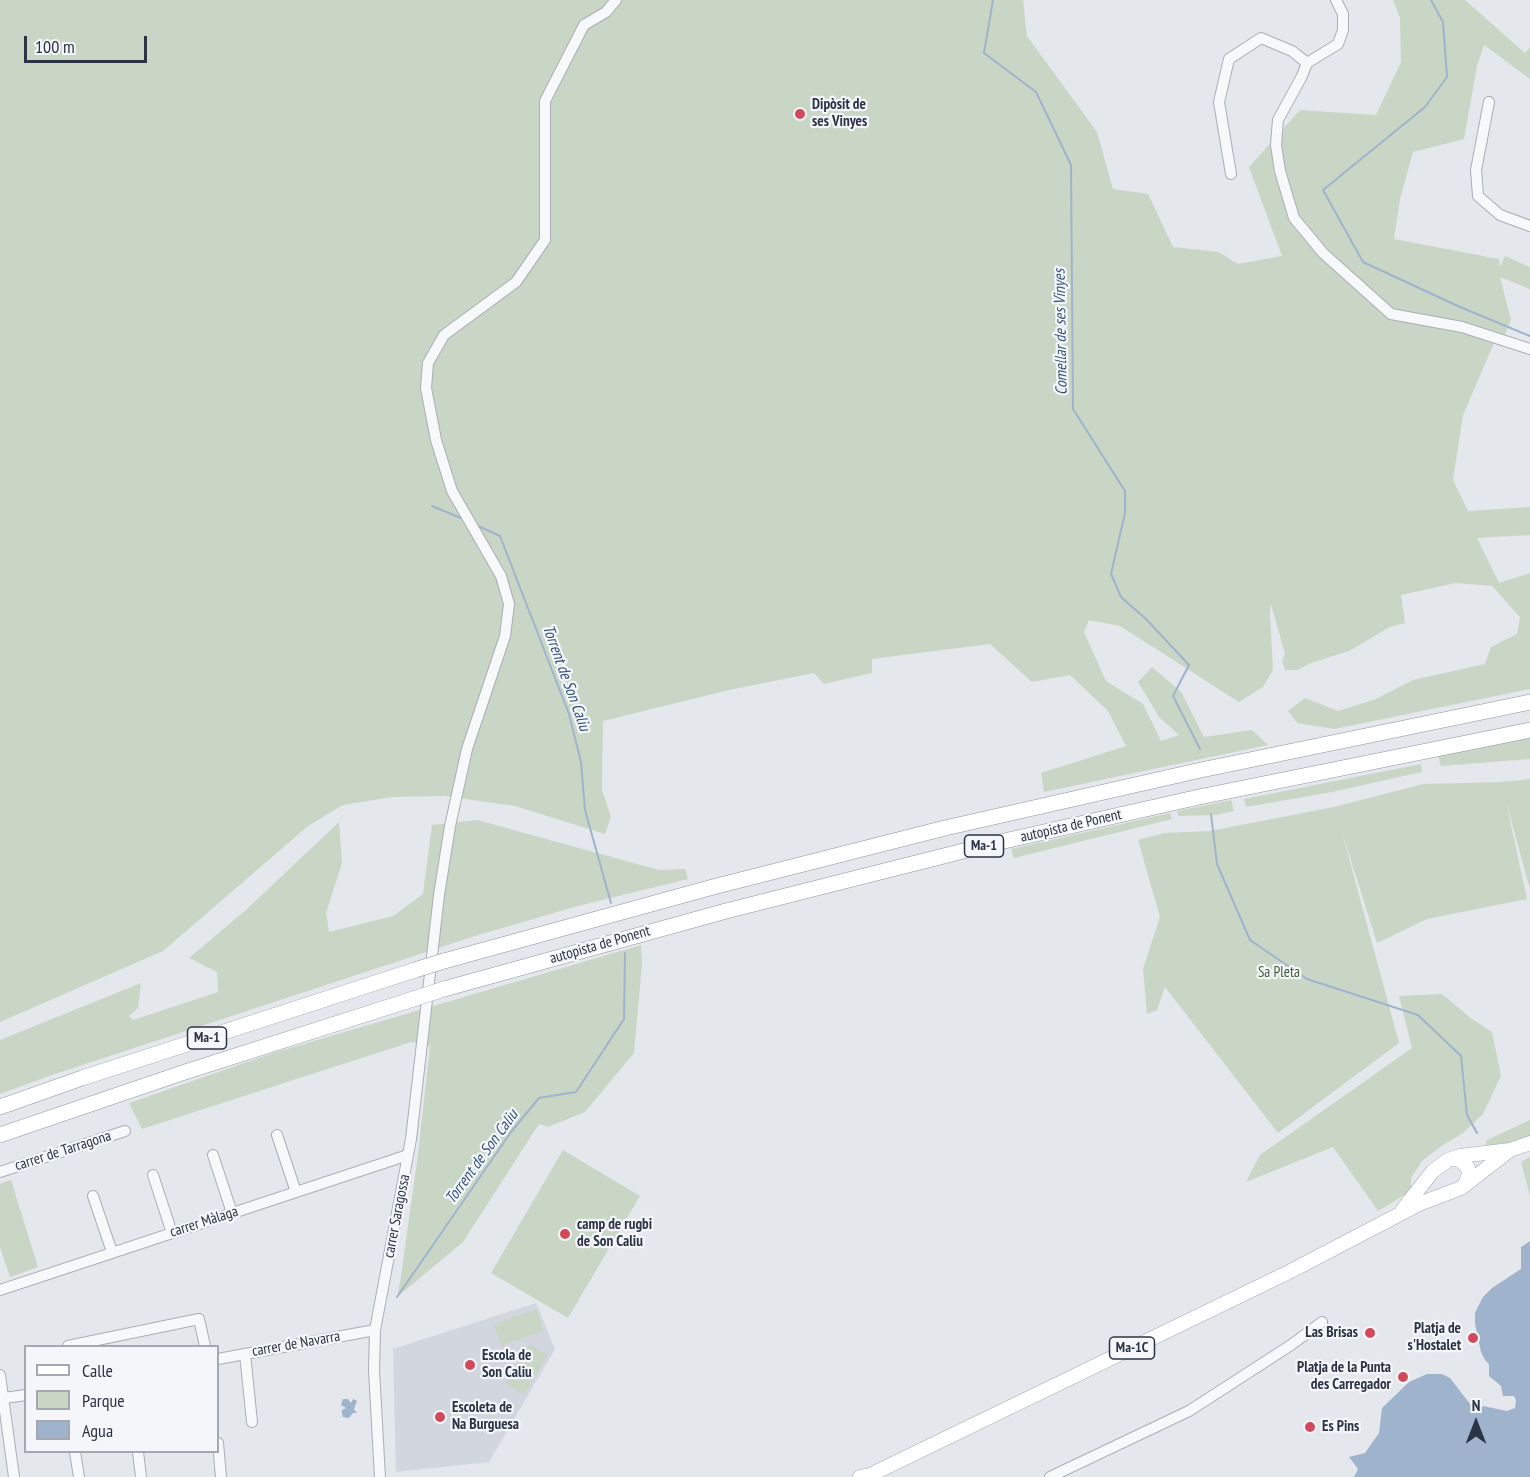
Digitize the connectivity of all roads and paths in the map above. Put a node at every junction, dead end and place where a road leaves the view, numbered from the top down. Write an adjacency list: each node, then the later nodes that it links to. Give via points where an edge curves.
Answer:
1 (616, 0): 10 (street, carrer Saragossa, via 606,12 584,25 545,101 545,240 516,282 444,335 428,363 426,388 436,440 452,491 501,576 509,604 505,636 467,749 452,817)
2 (1336, 0): 3 (street, via 1343,30 1338,44)
3 (1307, 63): 5 (street, via 1292,51 1261,38 1230,59 1219,102); 7 (street, via 1278,120 1276,137 1280,171 1294,218 1323,253 1391,314 1462,327)
4 (1489, 102): 6 (street, via 1476,170 1478,196 1500,215)
5 (1232, 174)
6 (1530, 226)
7 (1530, 349)
8 (1530, 702): 10 (highway, autopista de Ponent / Ma-1, via 969,822)
9 (1530, 730): 11 (highway, autopista de Ponent / Ma-1, bridge, via 982,846 717,913 444,989)
10 (438, 958): 12 (highway, Ma-1, bridge, via 415,970); 20 (street, carrer Saragossa)
11 (148, 1084): 14 (highway, Ma-1); 16 (highway, via 99,1108)
12 (0, 1107)
13 (125, 1131): 22 (street, carrer de Tarragona)
14 (0, 1135)
15 (277, 1135): 25 (street)
16 (0, 1142)
17 (1530, 1143): 18 (main road, Ma-1C)
18 (1510, 1150): 21 (main road, Ma-1C); 24 (main road, Ma-1C)
19 (213, 1155): 27 (street)
20 (408, 1155): 25 (street, carrer Màlaga); 33 (street, carrer Saragossa)
21 (1449, 1161): 24 (main road, via 1468,1168 1469,1174); 24 (main road, via 1438,1172 1439,1181 1446,1188); 28 (main road, Ma-1C, via 1433,1171)
22 (0, 1172)
23 (153, 1175): 29 (street)
24 (1461, 1187): 28 (main road, Ma-1C, via 1419,1203)
25 (296, 1192): 27 (street, carrer Màlaga)
26 (93, 1196): 30 (street)
27 (232, 1213): 29 (street, carrer Màlaga)
28 (1393, 1219): 45 (main road, Ma-1C)
29 (172, 1233): 30 (street, carrer Màlaga)
30 (112, 1252): 31 (street, carrer Màlaga)
31 (0, 1290)
32 (1322, 1322): 51 (street, via 1189,1411)
33 (375, 1330): 36 (street, carrer de Navarra); 50 (street, carrer Saragossa)
34 (69, 1345): 35 (street, via 200,1319)
35 (205, 1345)
36 (245, 1354): 37 (street, carrer de Navarra); 41 (street)
37 (219, 1359)
38 (0, 1375): 40 (street)
39 (24, 1395): 40 (street)
40 (4, 1398): 46 (street)
41 (252, 1422)
42 (75, 1453): 47 (street)
43 (138, 1453): 48 (street)
44 (219, 1453): 49 (street)
45 (866, 1476)
46 (14, 1477)
47 (80, 1477)
48 (141, 1477)
49 (221, 1477)
50 (380, 1477)
51 (1050, 1477)

